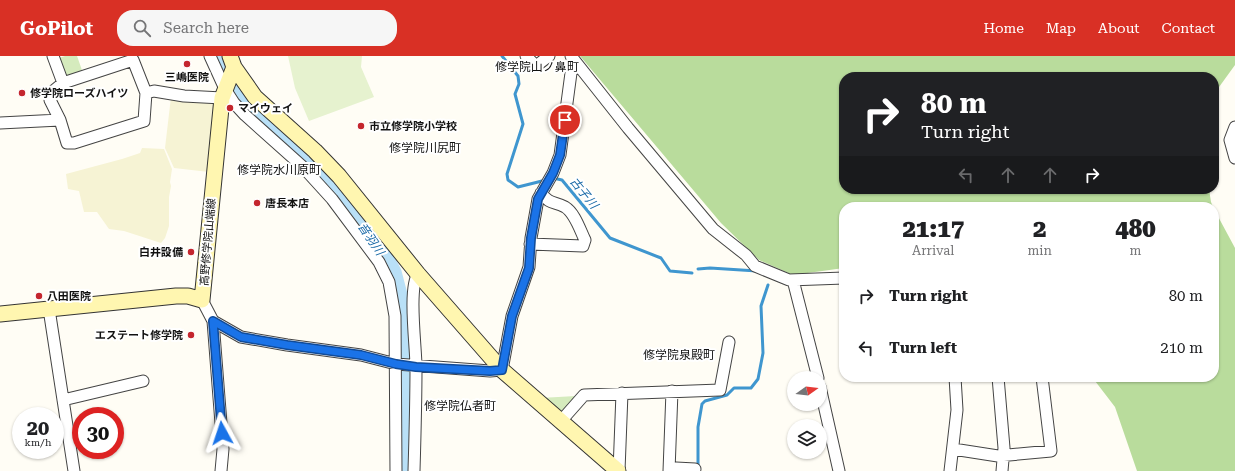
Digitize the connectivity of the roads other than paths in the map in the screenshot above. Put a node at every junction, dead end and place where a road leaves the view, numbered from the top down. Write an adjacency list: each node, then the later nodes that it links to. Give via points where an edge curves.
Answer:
1 (53, 56): 7 (street)
2 (210, 56): 6 (street)
3 (526, 56): 4 (street, via 536,66)
4 (549, 56)
5 (572, 57): 13 (street, via 560,155); 17 (street, via 713,229 746,255 755,266)
6 (228, 78): 8 (street, via 184,96 154,91); 15 (street, via 255,97 315,151 339,176); 18 (street, 高野修学院山端線); 23 (street, via 245,115 320,185 379,262 389,282 393,298)
7 (63, 83): 8 (street, via 133,60); 9 (street, via 52,92 50,100)
8 (146, 93): 9 (street, via 144,121 74,143 67,143)
9 (60, 120): 10 (street)
10 (0, 123)
11 (1235, 127): 12 (street, via 1230,140)
12 (1235, 158)
13 (542, 193): 14 (street, via 538,199); 14 (street, via 548,202 571,211 585,240 583,246)
14 (530, 244): 25 (street, via 529,268 512,316)
15 (418, 274): 24 (street, via 415,278 413,312); 25 (street)
16 (839, 278): 17 (street)
17 (792, 280): 26 (street)
18 (202, 300): 19 (street, 高野修学院山端線, via 176,296); 21 (street)
19 (49, 310): 20 (street, 高野修学院山端線); 33 (street)
20 (0, 314)
21 (213, 321): 23 (street, via 241,337 361,355); 40 (street, via 223,449)
22 (729, 342): 31 (street, via 720,390)
23 (396, 364): 24 (street); 41 (street)
24 (416, 367): 25 (street); 42 (street)
25 (502, 370): 35 (street)
26 (816, 371)
27 (143, 381): 33 (street)
28 (955, 382): 36 (street, via 957,410)
29 (998, 382): 37 (street)
30 (1043, 382): 37 (street, via 1051,451)
31 (672, 391): 32 (street); 44 (street)
32 (622, 393): 35 (street, via 584,395); 43 (street)
33 (63, 400): 39 (street)
34 (825, 411): 45 (street)
35 (561, 421): 43 (street)
36 (953, 449): 37 (street); 46 (street)
37 (1003, 456): 47 (street)
38 (695, 469): 44 (street, via 676,468)
39 (74, 471)
40 (221, 471)
41 (396, 471)
42 (414, 471)
43 (619, 471)
44 (671, 471)
45 (839, 471)
46 (950, 471)
47 (1002, 471)

